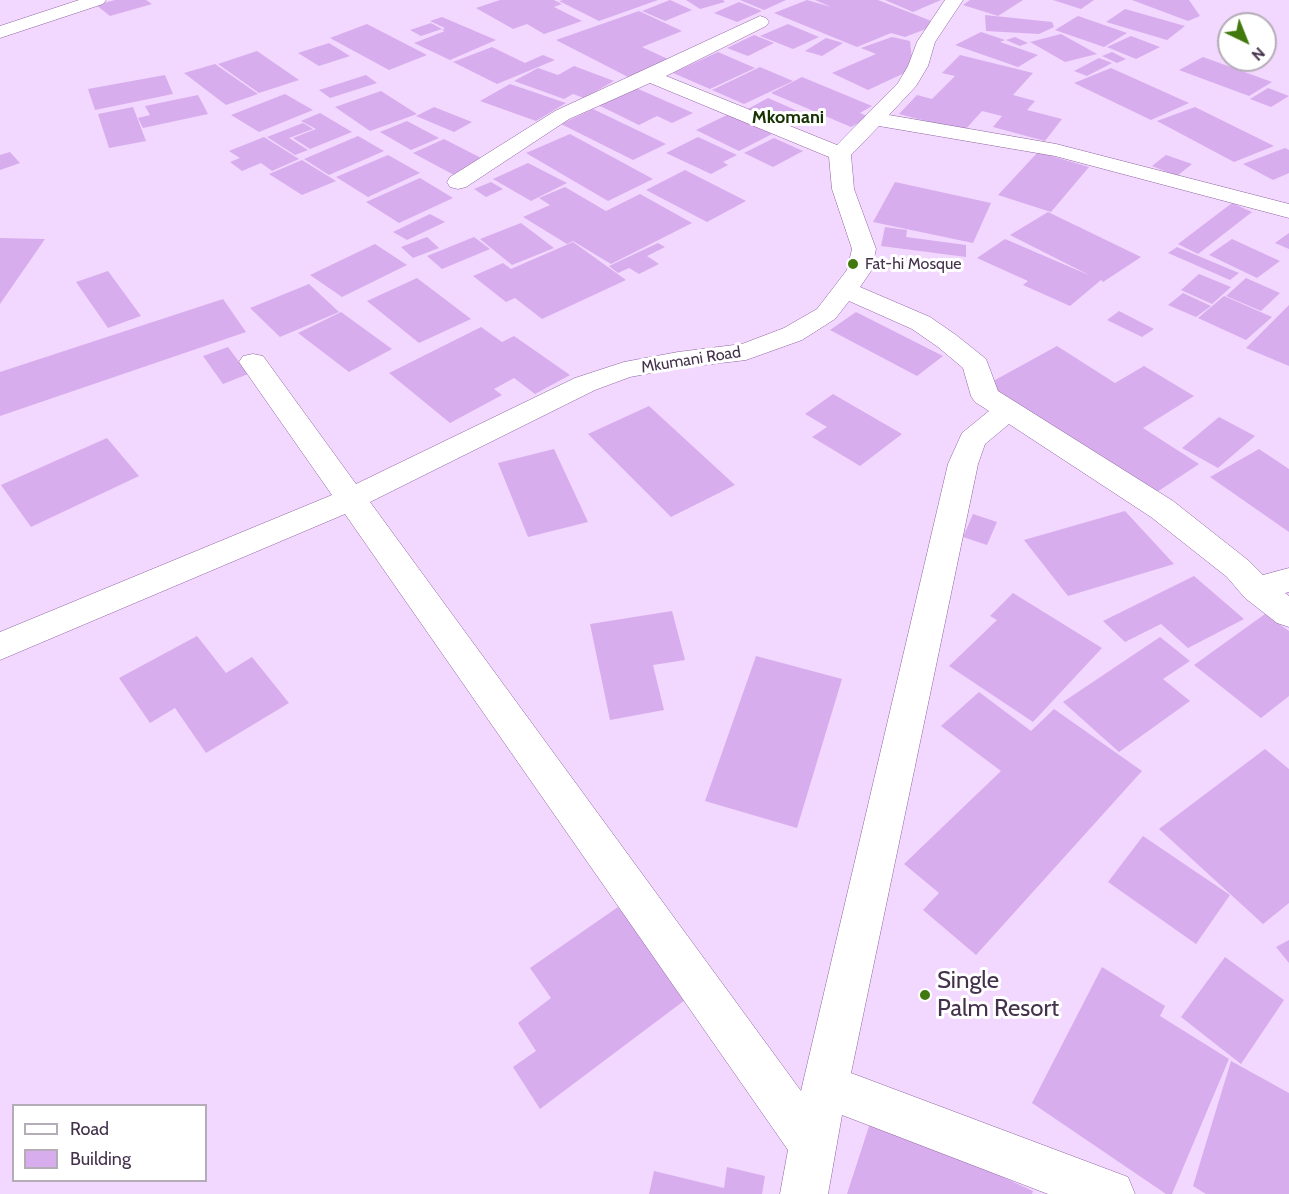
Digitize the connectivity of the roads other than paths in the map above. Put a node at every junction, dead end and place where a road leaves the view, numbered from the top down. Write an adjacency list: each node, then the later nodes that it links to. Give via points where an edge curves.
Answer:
1 (97, 0): 4 (street)
2 (954, 0): 6 (street, via 926,42 906,86)
3 (760, 22): 5 (street)
4 (0, 33)
5 (650, 76): 7 (street); 8 (street, via 562,116)
6 (874, 119): 7 (street); 9 (street, via 1056,150)
7 (840, 154): 10 (street, Mkumani Road, via 843,189 864,249 859,271)
8 (458, 182)
9 (1289, 211)
10 (843, 289): 12 (street, via 921,323 947,341 976,364 985,396); 13 (street, Mkumani Road, via 826,314 793,334 746,351 624,370 585,384)
11 (253, 362): 13 (street)
12 (1010, 411): 15 (street, via 1162,509 1238,569); 18 (street, via 972,440 963,464)
13 (351, 499): 17 (street, Mkumani Road); 19 (street)
14 (1289, 580): 15 (street)
15 (1257, 589): 16 (street)
16 (1289, 614)
17 (0, 646)
18 (825, 1086): 19 (street); 21 (street)
19 (812, 1145): 20 (street)
20 (804, 1194)
21 (1111, 1194)

